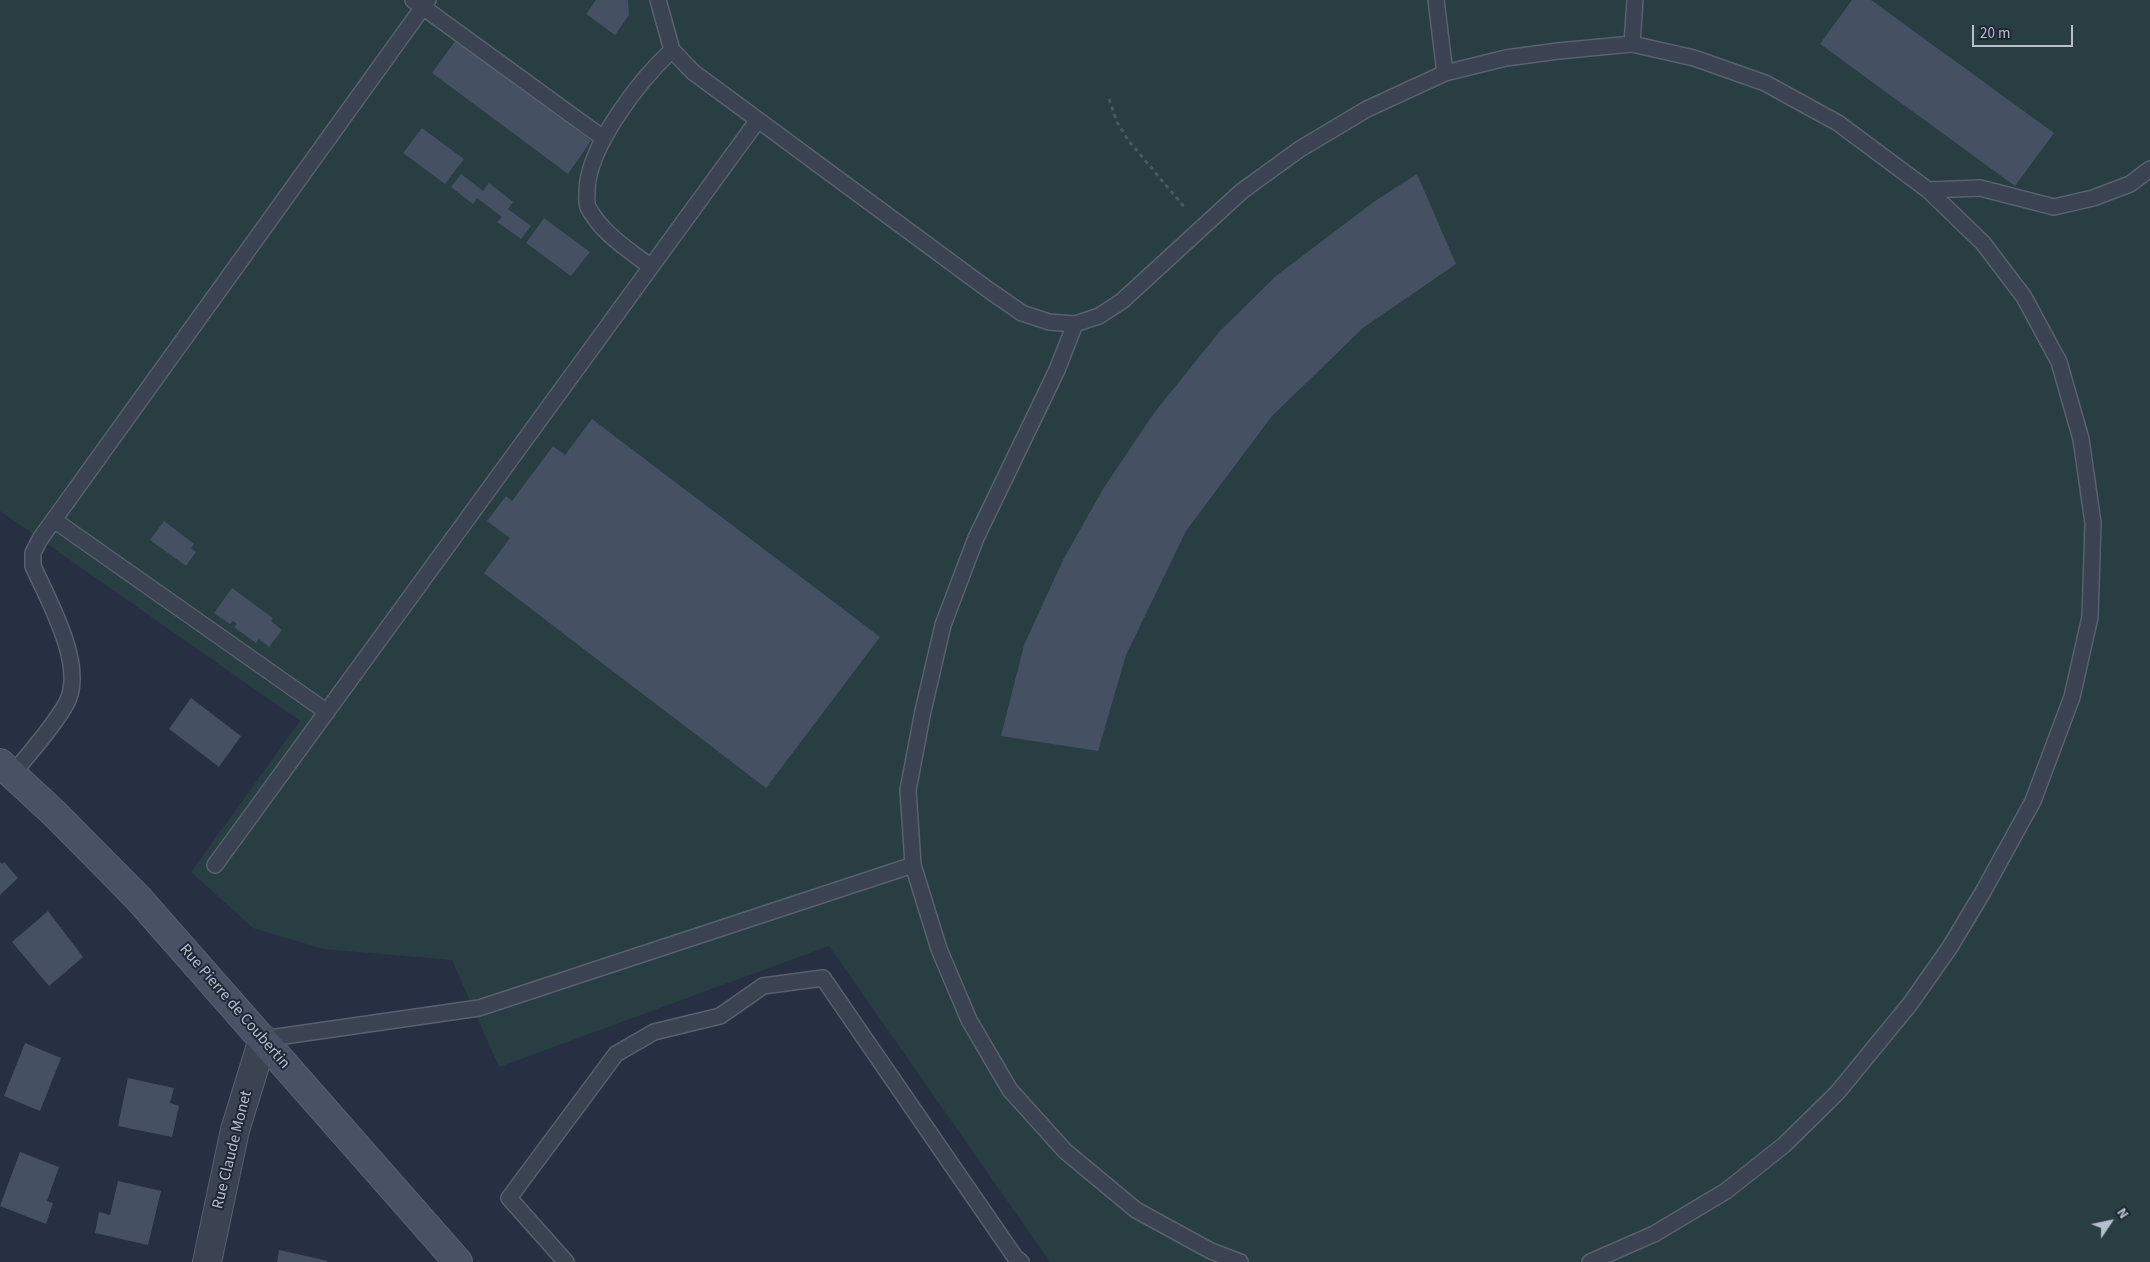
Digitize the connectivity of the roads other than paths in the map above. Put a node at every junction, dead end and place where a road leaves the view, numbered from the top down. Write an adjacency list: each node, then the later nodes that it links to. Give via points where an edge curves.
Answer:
1 (658, 0): 6 (lane)
2 (1436, 0): 7 (lane)
3 (1635, 0): 5 (lane)
4 (421, 2): 9 (lane); 14 (lane)
5 (1632, 44): 7 (lane, via 1506,58); 11 (lane, via 1694,58 1765,83 1838,123)
6 (672, 50): 8 (lane, via 692,72); 9 (lane, via 654,67)
7 (1445, 73): 13 (lane, via 1367,110 1300,149 1242,191 1122,301 1099,316)
8 (758, 120): 12 (lane); 13 (lane, via 1022,313 1049,322)
9 (603, 138): 12 (lane, via 587,180 587,205 606,232)
10 (2150, 168): 11 (lane, via 2130,184 2093,198 2054,207 1980,188)
11 (1928, 190): 25 (lane, via 1983,243 2024,297 2059,362 2079,431 2093,523 2090,617 2072,697 2033,801 1983,892 1910,1004 1836,1093 1784,1145 1726,1191 1654,1234)
12 (651, 266): 15 (lane)
13 (1075, 324): 18 (lane, via 1057,370 976,538 943,625 908,790)
14 (54, 520): 15 (lane); 16 (lane, via 33,553 33,566 67,641 73,677 68,702)
15 (326, 712): 17 (lane)
16 (6, 769): 19 (main road, Rue Pierre de Coubertin, via 138,898)
17 (215, 865)
18 (913, 865): 19 (lane, via 479,1008); 24 (lane, via 939,949 969,1020 1010,1090 1065,1151 1136,1210 1211,1251)
19 (263, 1039): 20 (street, Rue Claude Monet, via 235,1130); 21 (main road, Rue Pierre de Coubertin)
20 (207, 1262)
21 (458, 1262)
22 (566, 1262): 23 (lane, via 509,1198 616,1054 654,1032 720,1016 763,986 823,978)
23 (1021, 1262)
24 (1240, 1262)
25 (1590, 1262)

